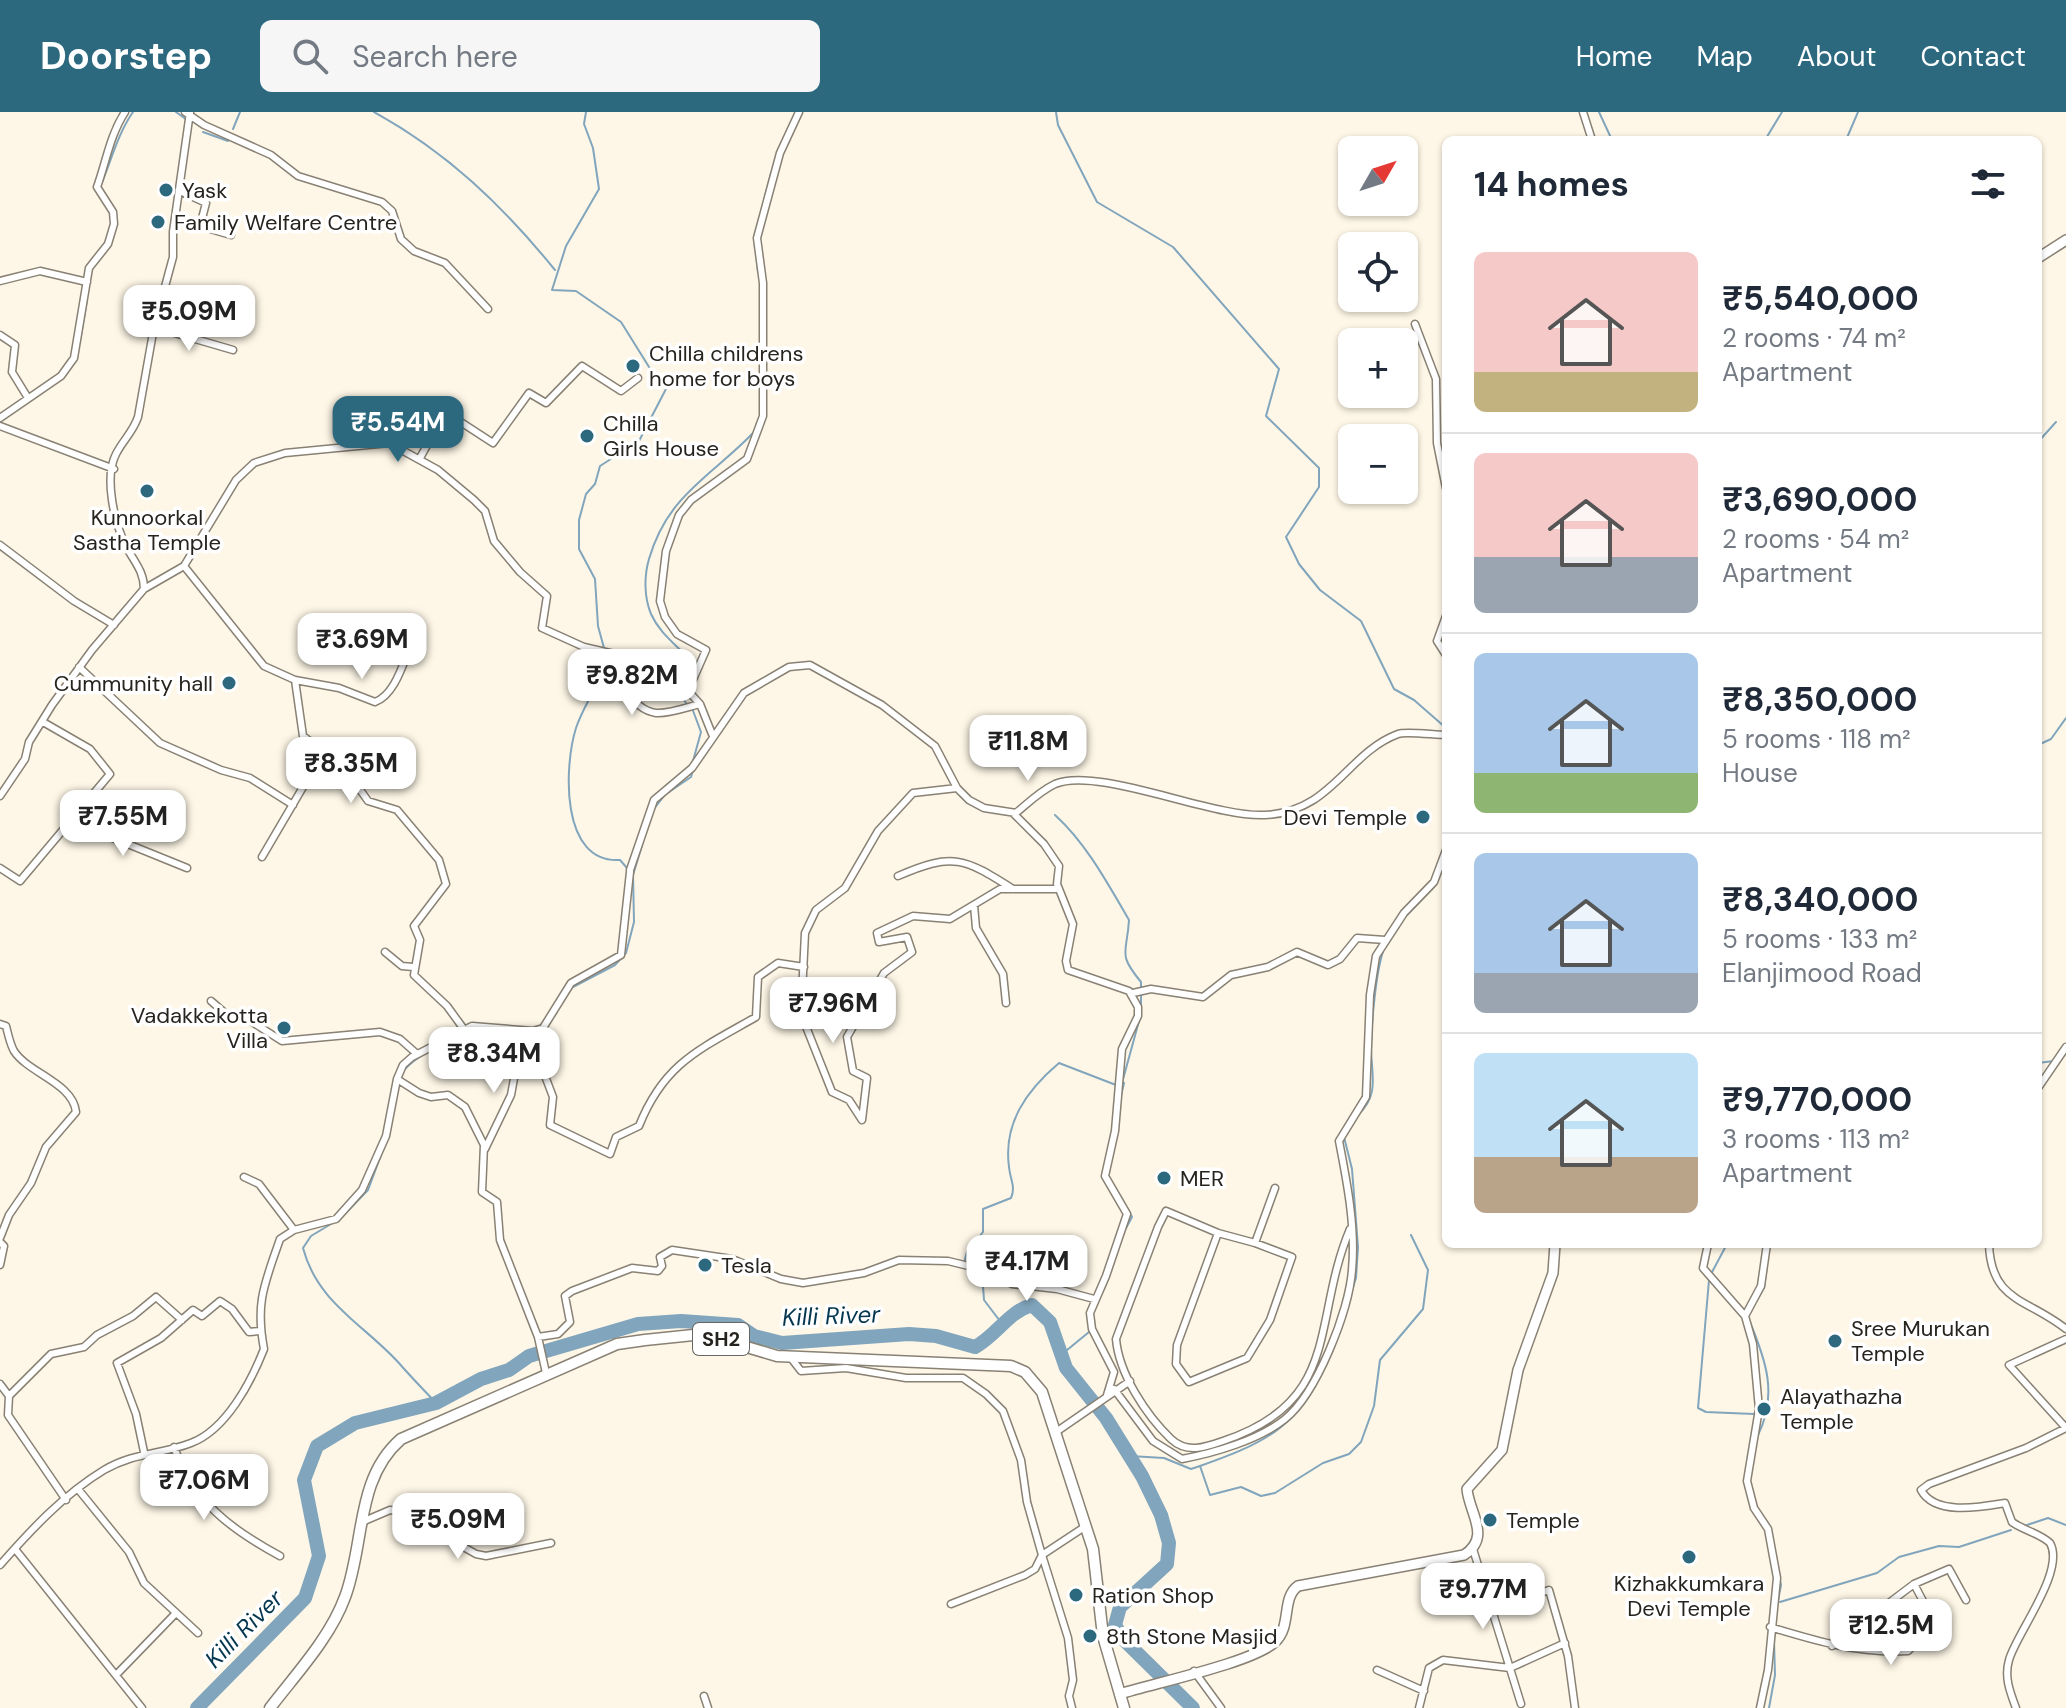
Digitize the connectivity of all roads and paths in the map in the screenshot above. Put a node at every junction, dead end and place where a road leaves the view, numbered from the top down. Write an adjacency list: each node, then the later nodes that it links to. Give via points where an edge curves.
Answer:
1 (125, 112): 11 (street, via 113,132 97,187 113,212 113,230 93,260)
2 (799, 112): 33 (street, via 780,153 757,238 763,283 763,416 747,459 691,500 679,515 666,551 660,601 665,617 677,634 706,650 688,691)
3 (1583, 112): 5 (street)
4 (189, 114): 6 (street); 12 (street, via 271,155 298,176 382,202 392,211 401,239 414,251 445,263)
5 (1591, 136)
6 (180, 191): 7 (street, via 206,203 200,226); 14 (street, via 173,257)
7 (231, 235)
8 (2066, 240): 9 (main road)
9 (2042, 255)
10 (0, 281): 11 (street, via 40,271)
11 (87, 282): 18 (street, via 71,364)
12 (488, 309)
13 (1415, 324): 22 (street, via 1436,379)
14 (154, 327): 16 (street); 23 (street, via 138,417 115,455)
15 (0, 335): 18 (street, via 15,345 12,372)
16 (233, 350)
17 (638, 378): 21 (street, via 621,391 582,366 546,403 529,393 493,443 456,419 437,427)
18 (28, 398): 19 (street)
19 (0, 418)
20 (0, 426): 23 (street)
21 (420, 458): 25 (street, via 389,443 285,453 254,463 236,480); 33 (street, via 485,511 494,541 547,596 542,628 614,654 620,679 635,702 655,713)
22 (1442, 468)
23 (114, 469): 26 (street, via 113,510 144,575)
24 (0, 545): 27 (street)
25 (184, 566): 26 (street); 32 (street, via 264,666)
26 (144, 589): 27 (street)
27 (114, 625): 31 (street)
28 (1442, 627): 30 (street, via 1437,641)
29 (411, 645): 32 (street, via 395,681 375,702)
30 (1442, 649)
31 (79, 667): 34 (street); 40 (street, via 160,743 250,778)
32 (295, 680): 37 (street, via 301,734)
33 (700, 704): 35 (street)
34 (43, 722): 39 (street); 42 (street, via 90,749 110,774)
35 (712, 734): 38 (street, via 755,685 789,667 810,665 882,705 935,746); 61 (street, via 694,766 654,800 630,871 621,955 571,983 550,1021)
36 (1442, 735): 41 (street, via 1395,735 1368,752 1320,797 1269,815 1239,816 1160,794 1083,782 1058,782)
37 (323, 753): 40 (street); 53 (street, via 344,767 368,801 397,810 439,860 446,884 414,926 420,940)
38 (957, 788): 41 (street, via 984,808); 54 (street, via 913,793 878,831 845,888 816,910 805,933)
39 (0, 796)
40 (293, 805): 43 (street)
41 (1013, 813): 49 (street, via 1053,855)
42 (71, 821): 45 (street, via 20,881); 46 (street)
43 (262, 857)
44 (1442, 861): 51 (street, via 1434,882)
45 (0, 868)
46 (187, 868)
47 (898, 876): 48 (street, via 954,860 974,864)
48 (1013, 889): 49 (street); 50 (street, via 1000,889)
49 (1059, 889): 55 (street, via 1073,924 1068,970)
50 (974, 905): 54 (street, via 950,919 913,916 877,933 879,942 907,937 912,952 884,973 847,1037 853,1071 867,1078 862,1120 849,1100 832,1092 801,1014); 57 (street, via 976,928 1003,974)
51 (1385, 940): 55 (street, via 1357,938 1328,965 1297,952 1268,967 1231,975 1203,997 1151,989); 69 (street, via 1376,956 1370,995 1366,1097 1339,1141)
52 (385, 952): 53 (street, via 402,966)
53 (413, 967): 59 (street, via 417,981)
54 (804, 967): 61 (street, via 778,963 758,977 756,1017 691,1054 670,1073 652,1094 639,1126 616,1137 610,1154 550,1125 553,1097)
55 (1133, 993): 79 (street, via 1138,1016 1122,1049 1105,1176 1127,1214)
56 (211, 1001): 63 (street, via 282,1041 380,1032 400,1039)
57 (1006, 1003)
58 (0, 1024): 72 (street, via 6,1026 15,1052 65,1093 76,1112 46,1147)
59 (463, 1028): 60 (street); 63 (street)
60 (508, 1030): 61 (street); 66 (street, via 517,1062 511,1095)
61 (528, 1031)
62 (2066, 1047): 65 (street)
63 (417, 1054): 64 (street, via 403,1065)
64 (398, 1080): 66 (street, via 431,1097 457,1098 479,1130); 70 (street, via 386,1136 362,1190 336,1219)
65 (2042, 1082)
66 (485, 1151): 84 (street, via 482,1192 497,1202 500,1240)
67 (244, 1177): 70 (street, via 259,1184)
68 (1275, 1188): 73 (street)
69 (1350, 1227): 88 (street, via 1335,1264 1325,1335 1295,1399 1274,1419 1201,1448 1188,1448 1158,1426); 90 (street, via 1353,1269 1346,1297 1318,1375 1283,1421 1182,1459 1153,1441)
70 (294, 1230): 83 (street, via 280,1239 263,1288)
71 (1218, 1233): 73 (street); 73 (street, via 1177,1345 1176,1364 1189,1382 1247,1358 1270,1320 1292,1257); 88 (street, via 1166,1211 1116,1339)
72 (0, 1240): 78 (street)
73 (1255, 1243)
74 (1555, 1248): 103 (main road, via 1553,1273 1518,1370 1502,1450 1467,1489 1479,1533)
75 (1707, 1248): 80 (street, via 1703,1268)
76 (1766, 1248): 80 (street, via 1761,1286)
77 (1989, 1248): 82 (street, via 1995,1280)
78 (0, 1265)
79 (1094, 1299): 84 (street, via 1012,1284 966,1265 899,1260 864,1273 803,1283 732,1259 672,1250 660,1257 658,1271 632,1268 572,1291 565,1296 570,1322 558,1334); 92 (street, via 1089,1320 1114,1372)
80 (1745, 1316): 112 (street, via 1753,1344 1758,1414 1747,1481 1754,1508 1768,1529 1776,1572)
81 (182, 1320): 83 (street, via 193,1310 202,1316 220,1301 249,1332); 91 (street, via 156,1297 84,1347 51,1354); 96 (street, via 117,1363)
82 (2066, 1329)
83 (260, 1331): 95 (street, via 260,1360 214,1430)
84 (538, 1337): 87 (street)
85 (2066, 1339): 93 (street, via 2009,1365)
86 (789, 1356): 87 (main road, SH2, via 703,1334 617,1344); 94 (main road, SH2, via 1011,1366 1034,1380); 104 (street, via 801,1371 846,1368 906,1378 963,1378 986,1394 1003,1411 1021,1460)
87 (546, 1373): 99 (main road, SH2, via 401,1439 369,1484)
88 (1130, 1381): 90 (street)
89 (0, 1384): 91 (street)
90 (1114, 1389): 92 (street)
91 (9, 1396): 98 (street, via 8,1415)
92 (1104, 1397): 94 (street)
93 (2066, 1428): 133 (street, via 1929,1484 1921,1492 1953,1508 2005,1503 2012,1522 2053,1549 2052,1580 2009,1662 2008,1687)
94 (1056, 1432): 100 (main road, SH2)
95 (174, 1447): 96 (street); 105 (street, via 186,1480 208,1506)
96 (144, 1452): 97 (street)
97 (78, 1489): 98 (street); 111 (street, via 129,1552 144,1583)
98 (66, 1500): 102 (street)
99 (362, 1522): 101 (street, via 399,1511 486,1556); 125 (main road, SH2, via 345,1599 317,1647)
100 (1086, 1526): 104 (street); 121 (main road, SH2, via 1103,1636)
101 (551, 1543)
102 (15, 1549): 106 (street); 119 (street)
103 (1473, 1549): 110 (street); 118 (main road, via 1464,1555 1298,1586 1290,1596 1286,1625 1274,1643 1238,1660)
104 (1042, 1555): 109 (street, via 1025,1575); 127 (street, via 1068,1638)
105 (280, 1556)
106 (0, 1565)
107 (1914, 1584): 108 (street, via 1949,1569); 115 (street); 115 (street, via 1934,1622 1908,1651)
108 (1966, 1600)
109 (951, 1604)
110 (1491, 1611): 114 (street, via 1549,1590); 116 (street)
111 (176, 1613): 113 (street); 119 (street)
112 (1770, 1627): 115 (street); 132 (street)
113 (198, 1633)
114 (1565, 1643): 116 (street); 131 (street)
115 (1832, 1646)
116 (1510, 1668): 120 (street, via 1443,1660 1429,1668); 123 (street)
117 (1377, 1670): 120 (street)
118 (1194, 1671): 121 (main road); 129 (street)
119 (116, 1675): 124 (street)
120 (1424, 1691): 130 (street)
121 (1120, 1694): 128 (main road, SH2)
122 (704, 1696): 126 (street)
123 (1521, 1704)
124 (142, 1708)
125 (270, 1708)
126 (708, 1708)
127 (1072, 1708)
128 (1124, 1708)
129 (1221, 1708)
130 (1419, 1708)
131 (1575, 1708)
132 (1760, 1708)
133 (2016, 1708)

